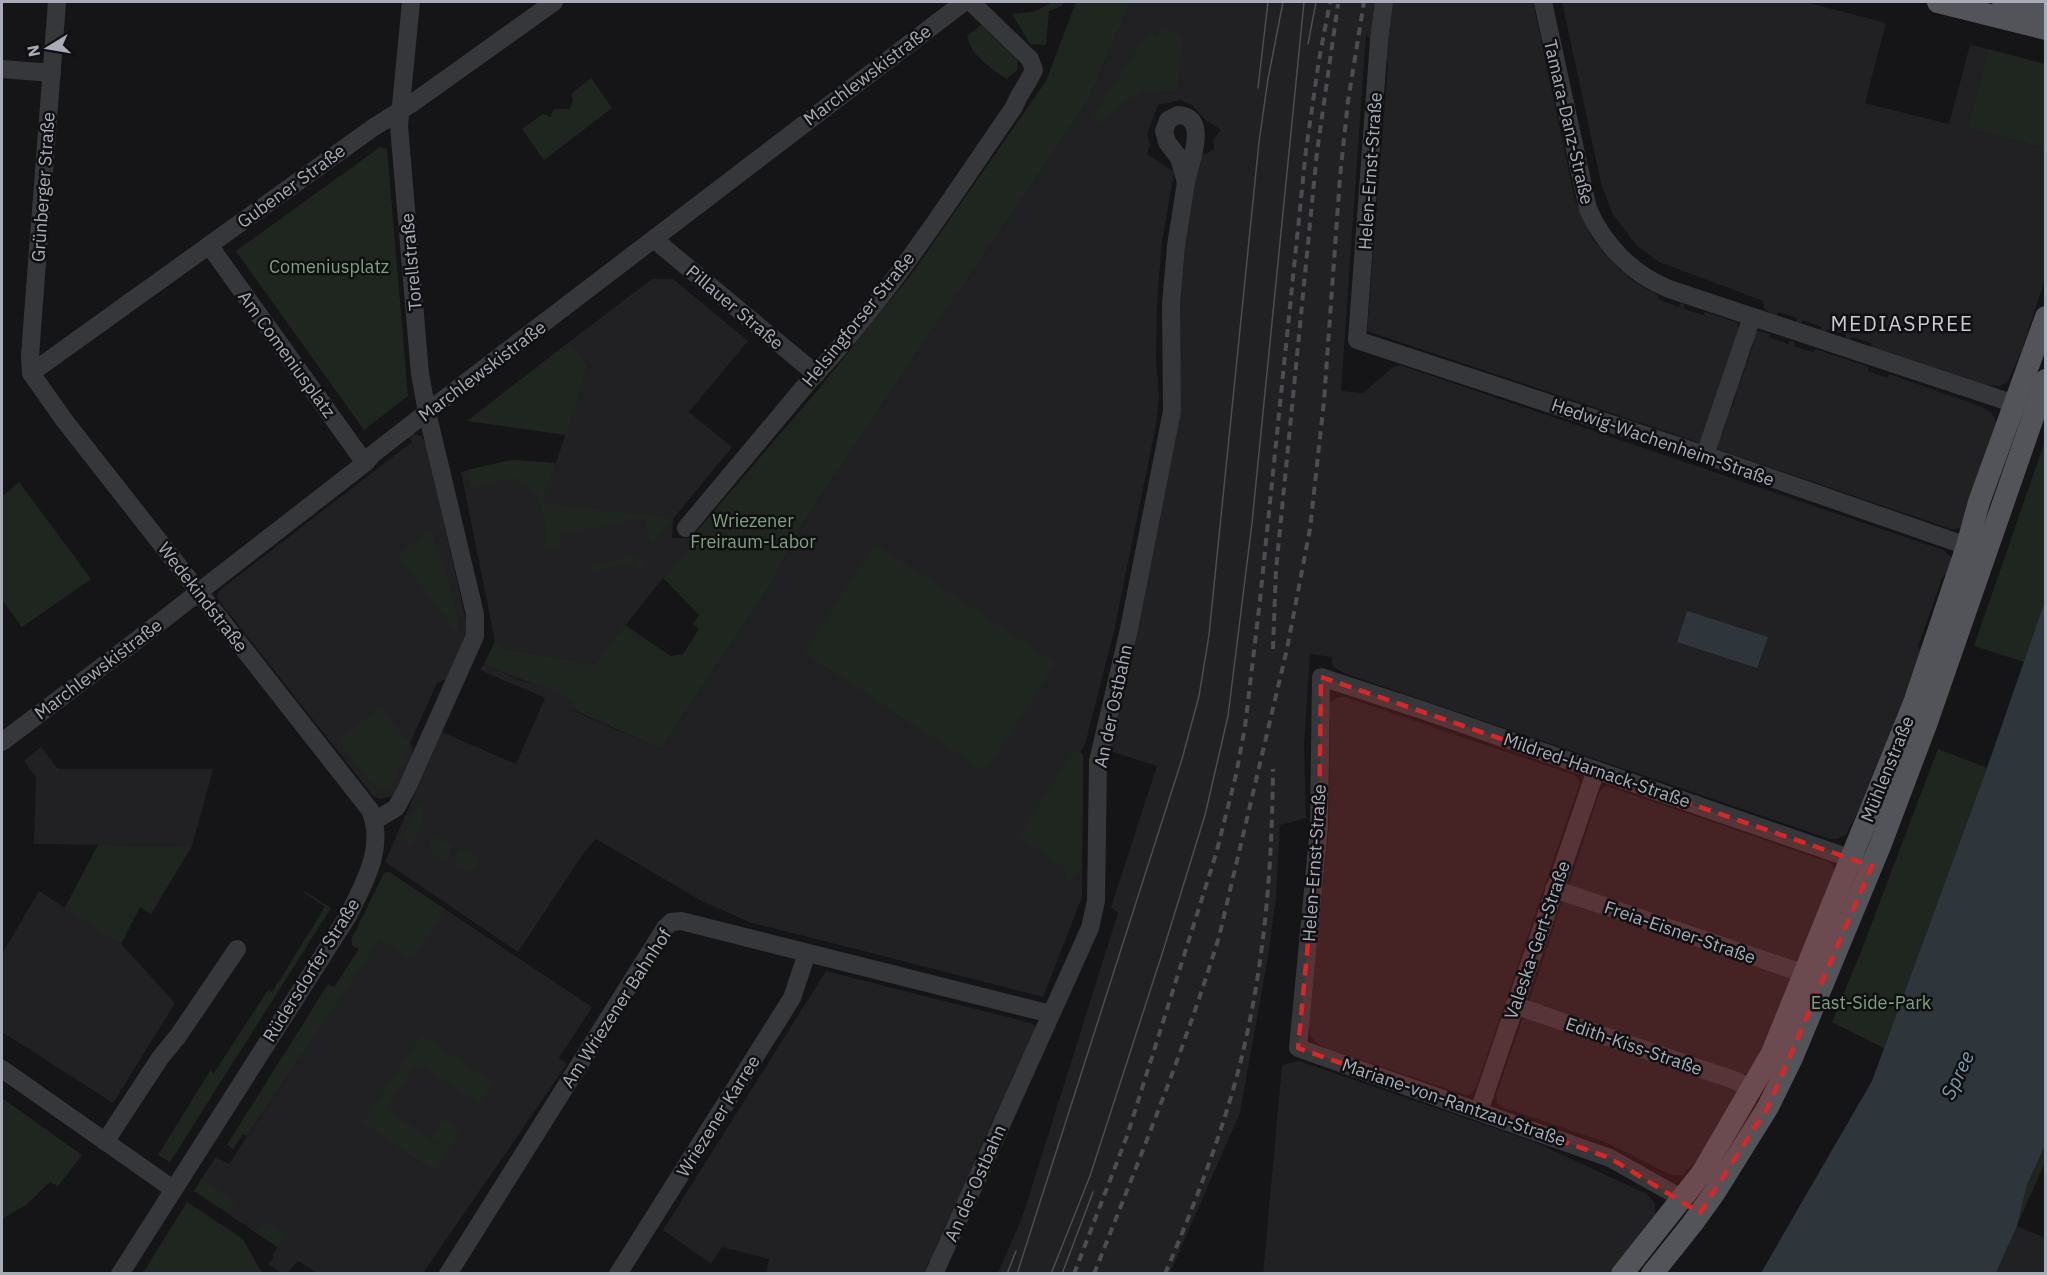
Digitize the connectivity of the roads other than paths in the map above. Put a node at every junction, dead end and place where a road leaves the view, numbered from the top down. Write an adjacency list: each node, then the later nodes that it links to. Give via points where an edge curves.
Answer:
1 (57, 2): 13 (street, Grünberger Straße)
2 (411, 2): 14 (street, Torellstraße)
3 (554, 2): 14 (street, Gubener Straße)
4 (964, 2): 16 (street, Marchlewskistraße)
5 (971, 2): 22 (street, Helsingforser Straße, via 1030,59 1034,70 898,274)
6 (1384, 2): 20 (street, Helen-Ernst-Straße)
7 (1543, 2): 18 (street, Tamara-Danz-Straße, via 1583,193 1599,231 1618,255 1650,280)
8 (1938, 2): 11 (main road)
9 (2003, 2): 10 (main road)
10 (2046, 12)
11 (2046, 29)
12 (2, 69): 13 (street)
13 (52, 73): 21 (street, Grünberger Straße)
14 (400, 111): 17 (street, Gubener Straße); 25 (street, Torellstraße, via 417,343)
15 (1186, 182): 41 (street, An der Ostbahn, via 1172,288 1173,400 1168,437 1098,761 1094,915)
16 (655, 238): 22 (street, Pillauer Straße); 25 (street, Marchlewskistraße)
17 (208, 245): 21 (street, Gubener Straße); 27 (street, Am Comeniusplatz)
18 (1752, 317): 24 (street, Tamara-Danz-Straße); 26 (street)
19 (2046, 317): 24 (main road, Mühlenstraße)
20 (1357, 340): 26 (street, Hedwig-Wachenheim-Straße)
21 (31, 373): 30 (street, Wedekindstraße)
22 (816, 374): 28 (street, Helsingforser Straße)
23 (2046, 380): 24 (main road, Mühlenstraße)
24 (2024, 408): 29 (main road, Mühlenstraße, via 1979,502); 35 (main road, Mühlenstraße, via 1927,722)
25 (427, 412): 27 (street, Marchlewskistraße); 34 (street, via 475,614 475,636 396,808)
26 (1705, 455): 29 (street, Hedwig-Wachenheim-Straße)
27 (365, 463): 30 (street, Marchlewskistraße)
28 (687, 528)
29 (1967, 546): 35 (main road, Mühlenstraße)
30 (199, 592): 32 (street, Marchlewskistraße); 34 (street, Wedekindstraße)
31 (1322, 677): 33 (street, Mildred-Harnack-Straße); 42 (street, Helen-Ernst-Straße, via 1318,834)
32 (2, 742)
33 (1596, 770): 35 (street, Mildred-Harnack-Straße); 36 (street, Valeska-Gert-Straße)
34 (374, 820): 47 (street, Rüdersdorfer Straße, via 376,848 348,916)
35 (1862, 862): 39 (main road, Mühlenstraße); 49 (main road, Mühlenstraße, via 1797,1047 1768,1107)
36 (1554, 890): 39 (street, Freia-Eisner-Straße); 40 (street, Valeska-Gert-Straße)
37 (237, 949): 46 (street)
38 (807, 952): 41 (street, Am Wriezener Bahnhof); 51 (street, Am Wriezener Bahnhof, via 681,921 668,925); 52 (street, Wriezener Karree, via 792,998)
39 (1805, 974): 44 (main road, Mühlenstraße)
40 (1514, 1005): 44 (street, Edith-Kiss-Straße); 45 (street, Valeska-Gert-Straße)
41 (1052, 1014): 53 (street, An der Ostbahn)
42 (1298, 1048): 45 (street, Mariane-von-Rantzau-Straße)
43 (2, 1069): 46 (street)
44 (1753, 1089): 48 (main road, Mühlenstraße, via 1702,1173)
45 (1479, 1110): 48 (street, Mariane-von-Rantzau-Straße, via 1610,1158)
46 (105, 1142): 47 (street)
47 (173, 1189): 50 (street, Rüdersdorfer Straße)
48 (1681, 1198): 49 (main road); 54 (main road, Mühlenstraße)
49 (1700, 1213): 55 (main road, Mühlenstraße)
50 (120, 1274)
51 (448, 1274)
52 (618, 1274)
53 (934, 1274)
54 (1622, 1274)
55 (1652, 1274)

